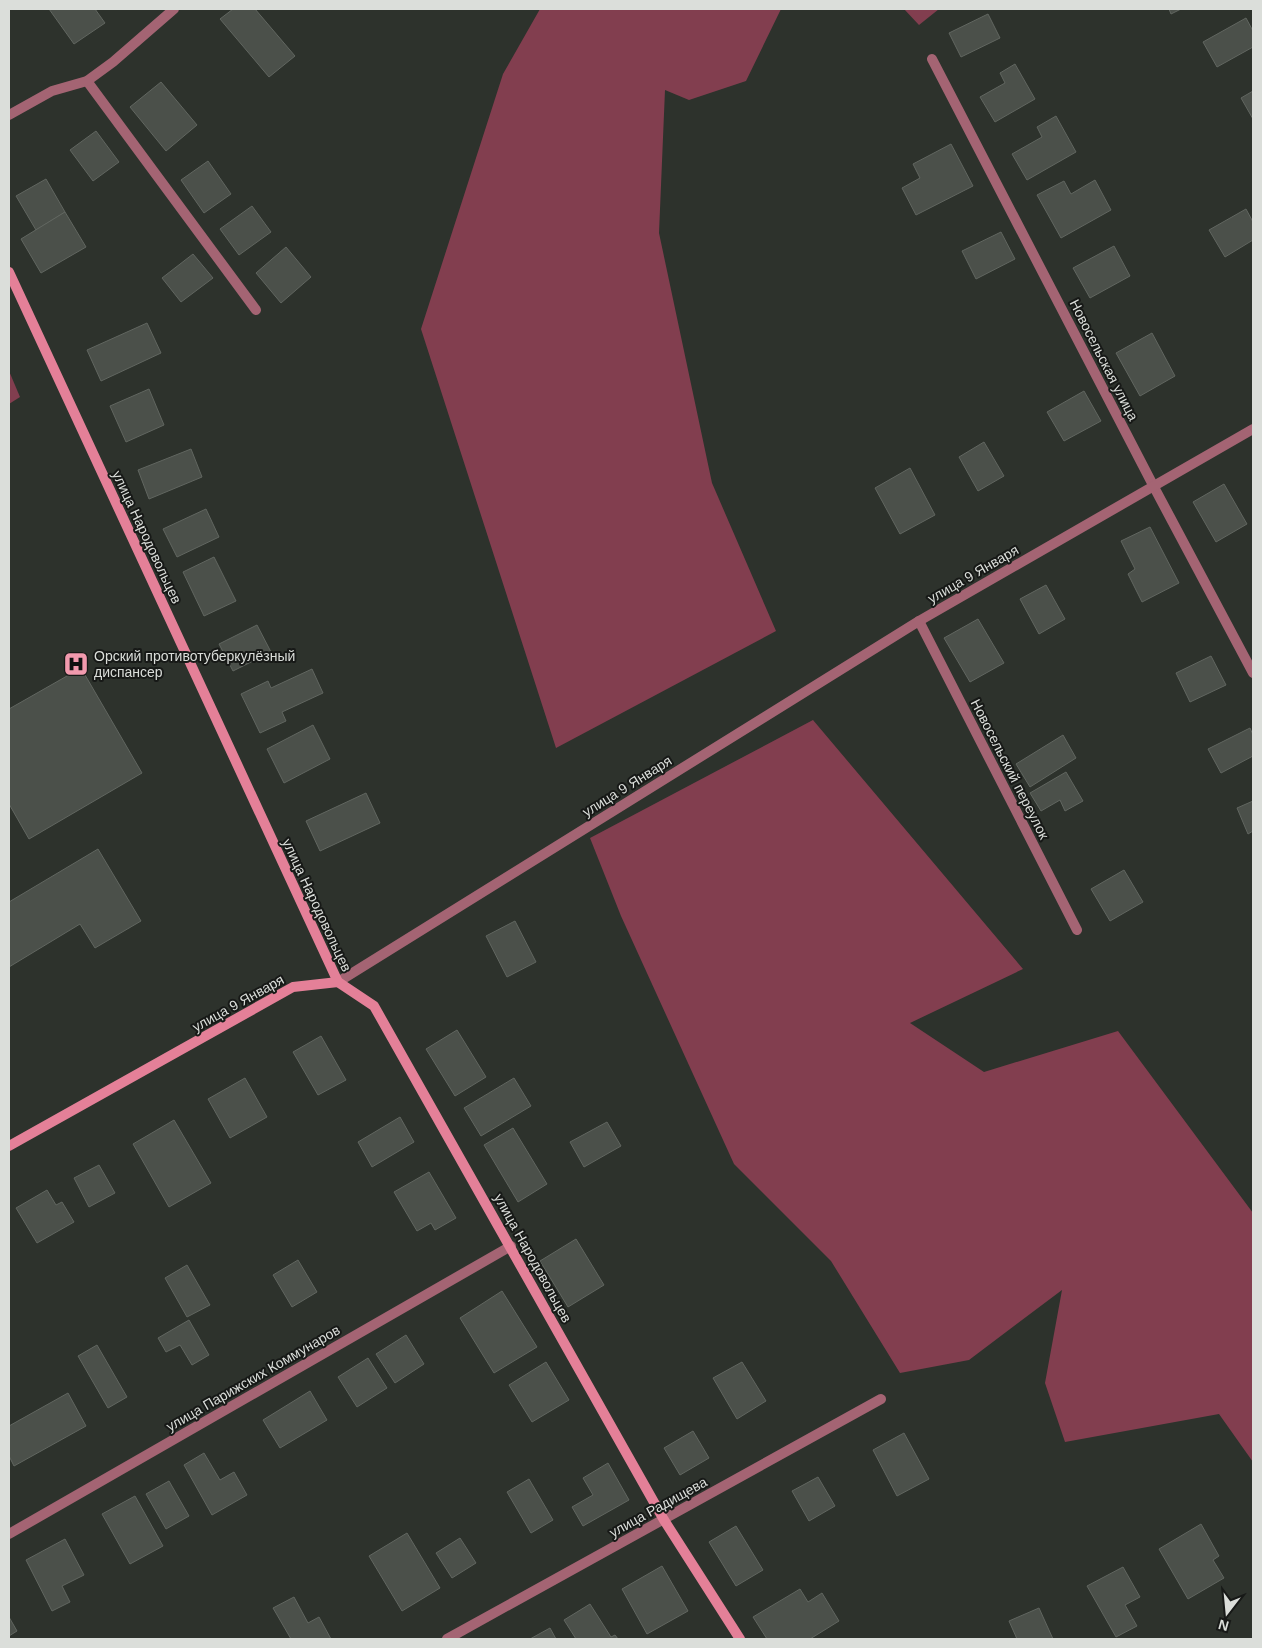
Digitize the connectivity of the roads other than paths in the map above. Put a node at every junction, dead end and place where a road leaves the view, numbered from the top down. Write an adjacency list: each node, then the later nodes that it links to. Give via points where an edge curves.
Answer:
1 (174, 9): 3 (street)
2 (932, 59): 8 (street, Новосельская улица)
3 (87, 81): 4 (street, via 52,91); 6 (street)
4 (9, 115)
5 (9, 272): 12 (main road, улица Народовольцев)
6 (256, 310)
7 (1253, 429): 8 (street, улица 9 Января)
8 (1154, 487): 9 (street, улица 9 Января); 10 (street, Новосельская улица)
9 (919, 621): 11 (street, Новосельский переулок); 12 (street, улица 9 Января)
10 (1253, 673)
11 (1077, 930)
12 (338, 982): 13 (main road, улица 9 Января, via 294,988); 14 (main road, улица Народовольцев, via 374,1006)
13 (9, 1146)
14 (511, 1246): 16 (main road, улица Народовольцев); 17 (street, улица Парижских Коммунаров)
15 (881, 1399): 16 (street, улица Радищева)
16 (664, 1520): 18 (street, улица Радищева); 19 (main road, улица Народовольцев)
17 (9, 1534)
18 (447, 1639)
19 (740, 1639)

